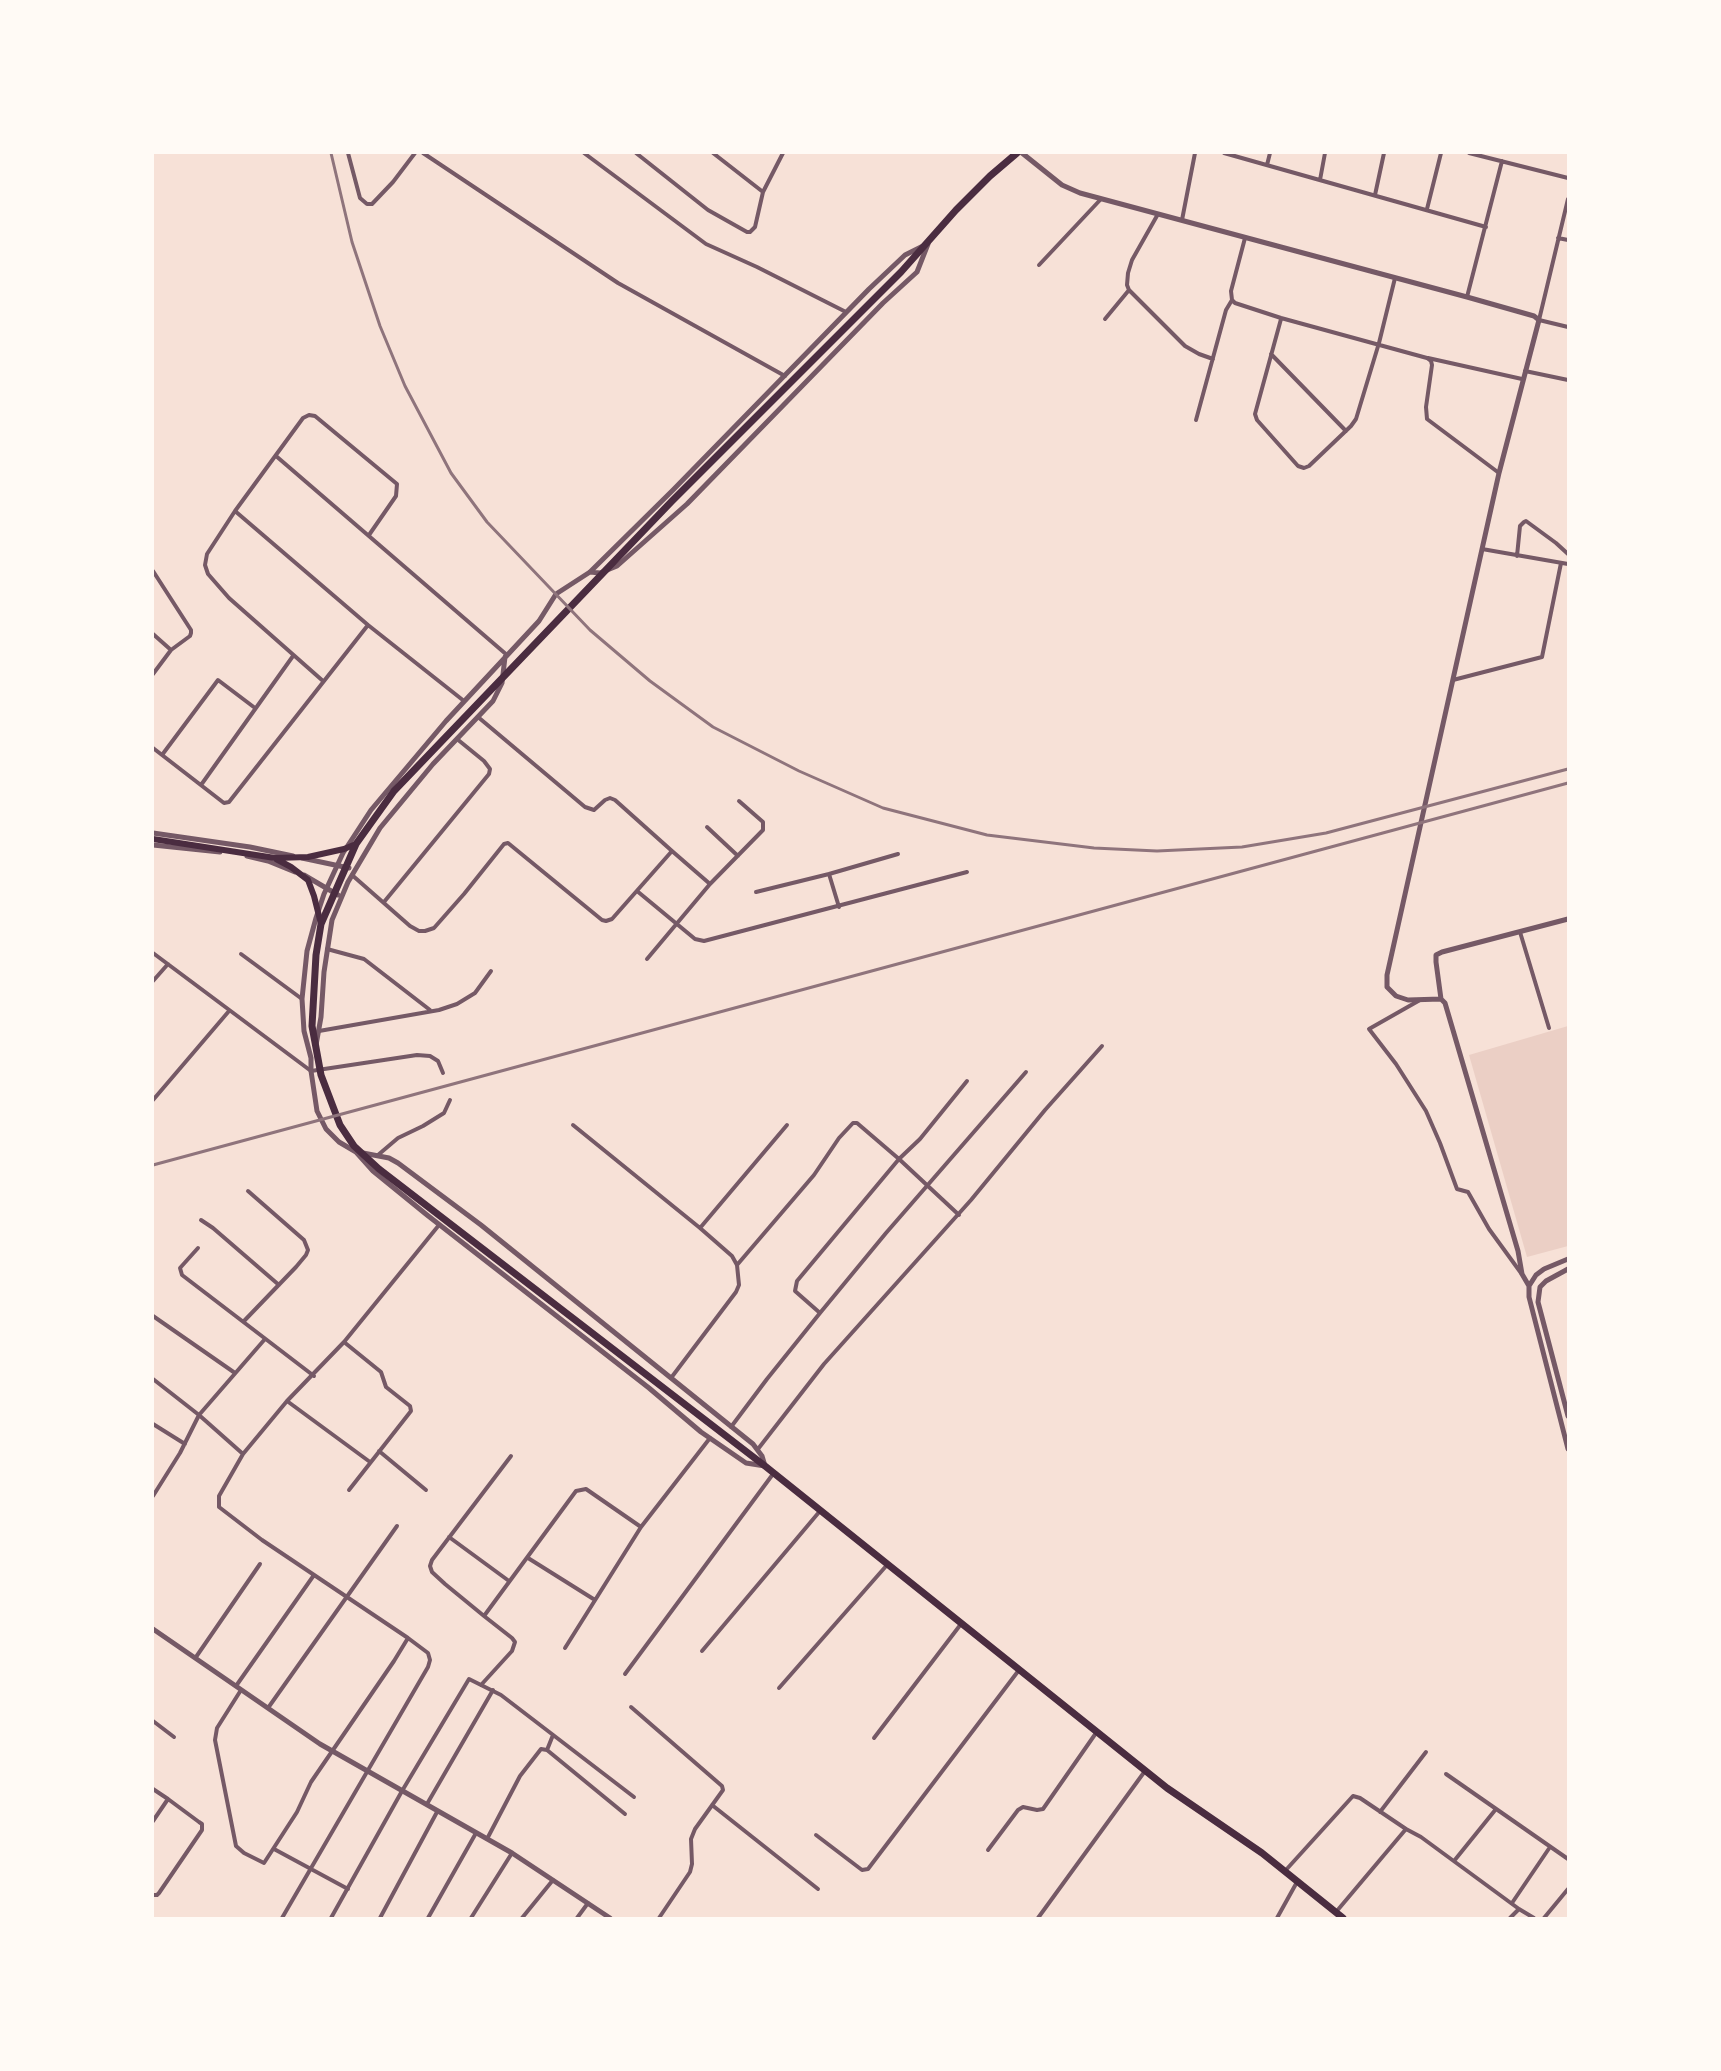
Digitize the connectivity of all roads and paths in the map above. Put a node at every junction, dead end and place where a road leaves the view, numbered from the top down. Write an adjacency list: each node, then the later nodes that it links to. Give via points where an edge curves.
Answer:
1 (348, 153): 2 (street, via 360,198 372,204)
2 (415, 153)
3 (423, 153): 48 (street, via 618,283)
4 (584, 153): 38 (street, via 706,244)
5 (636, 153): 21 (street, via 708,210 747,232 754,227)
6 (713, 153): 21 (street)
7 (783, 153): 21 (street)
8 (1017, 153): 32 (main road, via 956,210)
9 (1022, 153): 24 (street, via 1062,185)
10 (1196, 153): 27 (street)
11 (1224, 153): 18 (street)
12 (1270, 153): 18 (street)
13 (1325, 153): 20 (street)
14 (1384, 153): 22 (street)
15 (1441, 153): 25 (street)
16 (1469, 153): 17 (street)
17 (1502, 161): 19 (street); 28 (street)
18 (1268, 165): 20 (street)
19 (1568, 178)
20 (1320, 180): 22 (street)
21 (763, 192)
22 (1375, 195): 25 (street)
23 (1568, 198): 30 (street)
24 (1102, 199): 26 (street); 33 (street)
25 (1427, 209): 28 (street)
26 (1158, 213): 27 (street); 35 (street, via 1130,267)
27 (1182, 220): 29 (street)
28 (1486, 227): 36 (street)
29 (1245, 238): 34 (street); 37 (street)
30 (1558, 238): 31 (street); 41 (street)
31 (1568, 240)
32 (929, 242): 38 (street, via 905,255); 63 (street, via 917,272 687,504 617,566 600,573); 83 (main road, via 672,501 394,791)
33 (1039, 265)
34 (1395, 278): 36 (street); 43 (street)
35 (1129, 290): 40 (street); 46 (street, via 1185,346)
36 (1467, 297): 41 (street)
37 (1232, 300): 39 (street); 46 (street)
38 (847, 312): 48 (street)
39 (1281, 318): 43 (street); 44 (street)
40 (1104, 319)
41 (1539, 320): 42 (street); 47 (street)
42 (1568, 327)
43 (1379, 344): 45 (street); 52 (street, via 1362,406)
44 (1271, 354): 52 (street); 52 (street, via 1255,414 1298,466 1309,466)
45 (1427, 358): 49 (street); 54 (street, via 1432,365 1427,419)
46 (1213, 359): 51 (street)
47 (1525, 370): 49 (street); 50 (street)
48 (785, 376): 63 (street)
49 (1522, 379): 54 (street)
50 (1568, 380)
51 (1196, 420)
52 (1347, 431)
53 (276, 456): 55 (street); 56 (street); 56 (street, via 303,418 315,416 395,480 396,496)
54 (1499, 473): 57 (street)
55 (235, 511): 64 (street); 67 (street, via 207,554 208,574)
56 (369, 535): 68 (street)
57 (1482, 549): 59 (street); 70 (street)
58 (1568, 555): 59 (street, via 1526,521 1521,526)
59 (1517, 556): 60 (street)
60 (1561, 563): 61 (street); 70 (street, via 1542,657)
61 (1568, 564)
62 (153, 571): 66 (street, via 191,630 190,636)
63 (590, 572): 68 (street, via 556,594 539,621)
64 (368, 625): 71 (street); 72 (street)
65 (153, 634): 66 (street)
66 (171, 650): 69 (street)
67 (294, 656): 71 (street); 73 (street)
68 (506, 656): 72 (street); 74 (street, via 498,693)
69 (153, 674)
70 (1453, 680): 111 (street, via 1387,975 1388,987 1396,996)
71 (323, 681): 78 (street, via 229,802 224,803)
72 (464, 701): 88 (street, via 371,810)
73 (255, 708): 77 (street, via 218,680); 78 (street)
74 (477, 717): 75 (street); 84 (street, via 585,807 594,810 605,800 615,800)
75 (457, 739): 89 (street, via 380,828); 97 (street, via 484,761 489,774)
76 (153, 748): 77 (street)
77 (162, 755): 78 (street)
78 (201, 785)
79 (739, 801): 86 (street, via 764,826)
80 (707, 826): 86 (street)
81 (153, 833): 88 (street, via 250,847)
82 (154, 844): 87 (main road); 93 (street, via 268,861)
83 (356, 844): 87 (main road, via 308,857); 100 (main road)
84 (672, 850): 92 (street); 94 (street)
85 (898, 854): 91 (street)
86 (738, 856): 92 (street)
87 (275, 858): 100 (main road, via 308,880)
88 (338, 866): 89 (street); 93 (street)
89 (353, 872): 96 (street); 97 (street)
90 (967, 872): 98 (street)
91 (829, 874): 95 (street); 98 (street)
92 (710, 884): 101 (street)
93 (328, 888): 96 (street); 110 (street, via 307,951)
94 (637, 891): 97 (street, via 612,919 602,920 508,843 434,928 419,931); 101 (street)
95 (756, 892)
96 (342, 897): 103 (street, via 332,920)
97 (384, 902)
98 (839, 907): 101 (street, via 704,941)
99 (1568, 919): 102 (street)
100 (321, 924): 165 (main road, via 312,1026 321,1075 340,1125 354,1146)
101 (676, 924): 106 (street)
102 (1519, 931): 112 (street, via 1436,955); 115 (street)
103 (327, 949): 114 (street, via 364,959); 116 (street)
104 (153, 953): 107 (street)
105 (241, 954): 110 (street)
106 (647, 959)
107 (168, 964): 109 (street); 113 (street)
108 (491, 971): 114 (street, via 465,1000)
109 (153, 981)
110 (302, 999): 118 (street)
111 (1420, 999): 112 (street); 140 (street, via 1369,1029 1425,1111 1457,1189 1468,1192)
112 (1442, 999): 140 (street)
113 (229, 1011): 119 (street); 123 (street)
114 (431, 1011): 116 (street)
115 (1550, 1028)
116 (319, 1031): 118 (street)
117 (1102, 1046): 132 (street)
118 (311, 1058): 119 (street)
119 (311, 1071): 121 (street, via 417,1055 438,1061); 127 (street, via 317,1111 321,1121 320,1118 326,1129)
120 (1026, 1072): 130 (street)
121 (443, 1073)
122 (967, 1081): 129 (street)
123 (153, 1100)
124 (450, 1100): 128 (street, via 444,1113 398,1138)
125 (573, 1125): 135 (street)
126 (787, 1125): 135 (street)
127 (356, 1152): 128 (street); 134 (street, via 373,1171)
128 (377, 1156): 150 (street, via 398,1163 481,1225)
129 (899, 1159): 130 (street); 138 (street, via 857,1124 850,1125 814,1174); 143 (street, via 797,1281 795,1291)
130 (928, 1186): 132 (street); 143 (street)
131 (248, 1191): 141 (street, via 307,1245 306,1255)
132 (959, 1215): 159 (street, via 825,1364)
133 (201, 1220): 141 (street)
134 (439, 1225): 147 (street); 157 (street)
135 (700, 1228): 138 (street, via 732,1256)
136 (198, 1248): 145 (street, via 180,1272)
137 (1568, 1259): 142 (street, via 1544,1269)
138 (736, 1265): 150 (street, via 736,1292)
139 (1568, 1269): 154 (street, via 1545,1281 1538,1302)
140 (1522, 1274): 142 (street)
141 (279, 1285): 145 (street)
142 (1529, 1286): 160 (street)
143 (820, 1313): 156 (street)
144 (153, 1317): 148 (street)
145 (244, 1321): 146 (street)
146 (265, 1339): 148 (street); 149 (street)
147 (344, 1342): 149 (street); 161 (street, via 381,1372 386,1387 411,1409)
148 (235, 1373): 153 (street)
149 (314, 1376): 152 (street)
150 (671, 1378): 156 (street)
151 (153, 1379): 153 (street)
152 (287, 1401): 162 (street); 164 (street)
153 (199, 1415): 158 (street); 162 (street)
154 (1568, 1416)
155 (153, 1424): 158 (street)
156 (732, 1427): 159 (street)
157 (710, 1438): 165 (street, via 746,1463); 172 (street)
158 (185, 1444): 169 (street)
159 (758, 1449): 165 (street)
160 (1568, 1449)
161 (379, 1450): 164 (street); 168 (street)
162 (243, 1454): 177 (street, via 219,1496 219,1507)
163 (511, 1456): 173 (street)
164 (370, 1462): 167 (street)
165 (765, 1466): 166 (main road)
166 (773, 1473): 170 (main road); 189 (street)
167 (349, 1490)
168 (426, 1490)
169 (153, 1496)
170 (820, 1510): 176 (main road); 186 (street)
171 (397, 1526): 179 (street)
172 (640, 1527): 174 (street, via 581,1489); 180 (street)
173 (448, 1537): 178 (street); 181 (street, via 432,1560 432,1572)
174 (528, 1558): 178 (street); 180 (street)
175 (260, 1564): 187 (street)
176 (888, 1565): 182 (main road); 192 (street)
177 (314, 1575): 179 (street); 191 (street)
178 (509, 1581): 181 (street)
179 (347, 1597): 184 (street); 195 (street)
180 (595, 1600): 185 (street)
181 (484, 1616): 190 (street, via 515,1642 512,1651)
182 (962, 1623): 188 (main road); 200 (street)
183 (154, 1631): 187 (street)
184 (408, 1638): 201 (street); 204 (street, via 428,1653 430,1660)
185 (565, 1648)
186 (702, 1651)
187 (196, 1657): 191 (street)
188 (1019, 1670): 197 (main road); 220 (street, via 868,1869 862,1870)
189 (626, 1674)
190 (481, 1685): 193 (street); 208 (street, via 469,1678)
191 (239, 1688): 195 (street); 223 (street, via 215,1735 233,1834 239,1850 264,1863)
192 (779, 1688)
193 (493, 1690): 198 (street); 211 (street)
194 (632, 1707): 212 (street, via 722,1786)
195 (268, 1708): 201 (street)
196 (153, 1721): 199 (street)
197 (1097, 1732): 205 (main road); 224 (street, via 1043,1809 1017,1810)
198 (553, 1735): 202 (street); 209 (street)
199 (174, 1737)
200 (874, 1738)
201 (332, 1750): 204 (street); 223 (street)
202 (547, 1750): 216 (street); 221 (street, via 540,1749 520,1776)
203 (1426, 1752): 215 (street)
204 (367, 1771): 208 (street); 228 (street)
205 (1146, 1771): 229 (main road); 249 (street)
206 (1446, 1774): 213 (street)
207 (153, 1789): 210 (street)
208 (402, 1791): 211 (street); 233 (street)
209 (634, 1797)
210 (168, 1799): 217 (street); 235 (street, via 199,1822 202,1830 159,1893)
211 (426, 1805): 214 (street)
212 (712, 1805): 234 (street); 248 (street, via 691,1839 690,1872)
213 (1496, 1809): 222 (street); 227 (street)
214 (437, 1812): 219 (street); 242 (street)
215 (1380, 1812): 218 (street); 229 (street, via 1356,1796 1350,1798)
216 (625, 1814)
217 (153, 1821)
218 (1406, 1829): 227 (street); 239 (street)
219 (476, 1833): 221 (street); 243 (street)
220 (816, 1835)
221 (487, 1839): 225 (street)
222 (1550, 1847): 226 (street); 237 (street)
223 (274, 1849): 228 (street)
224 (988, 1850)
225 (512, 1853): 230 (street); 244 (street)
226 (1568, 1859)
227 (1454, 1861): 237 (street)
228 (312, 1868): 233 (street); 240 (street)
229 (1285, 1871): 231 (main road)
230 (553, 1880): 236 (street); 245 (street)
231 (1298, 1881): 239 (main road); 250 (street)
232 (1568, 1888): 253 (street)
233 (348, 1889): 241 (street)
234 (818, 1889)
235 (153, 1895)
236 (588, 1903): 246 (street); 247 (street)
237 (1512, 1904): 238 (street)
238 (1519, 1909): 251 (street); 252 (street)
239 (1341, 1917)
240 (282, 1918)
241 (331, 1918)
242 (380, 1918)
243 (428, 1918)
244 (471, 1918)
245 (522, 1918)
246 (577, 1918)
247 (610, 1918)
248 (659, 1918)
249 (1038, 1918)
250 (1277, 1918)
251 (1510, 1918)
252 (1534, 1918)
253 (1544, 1918)

